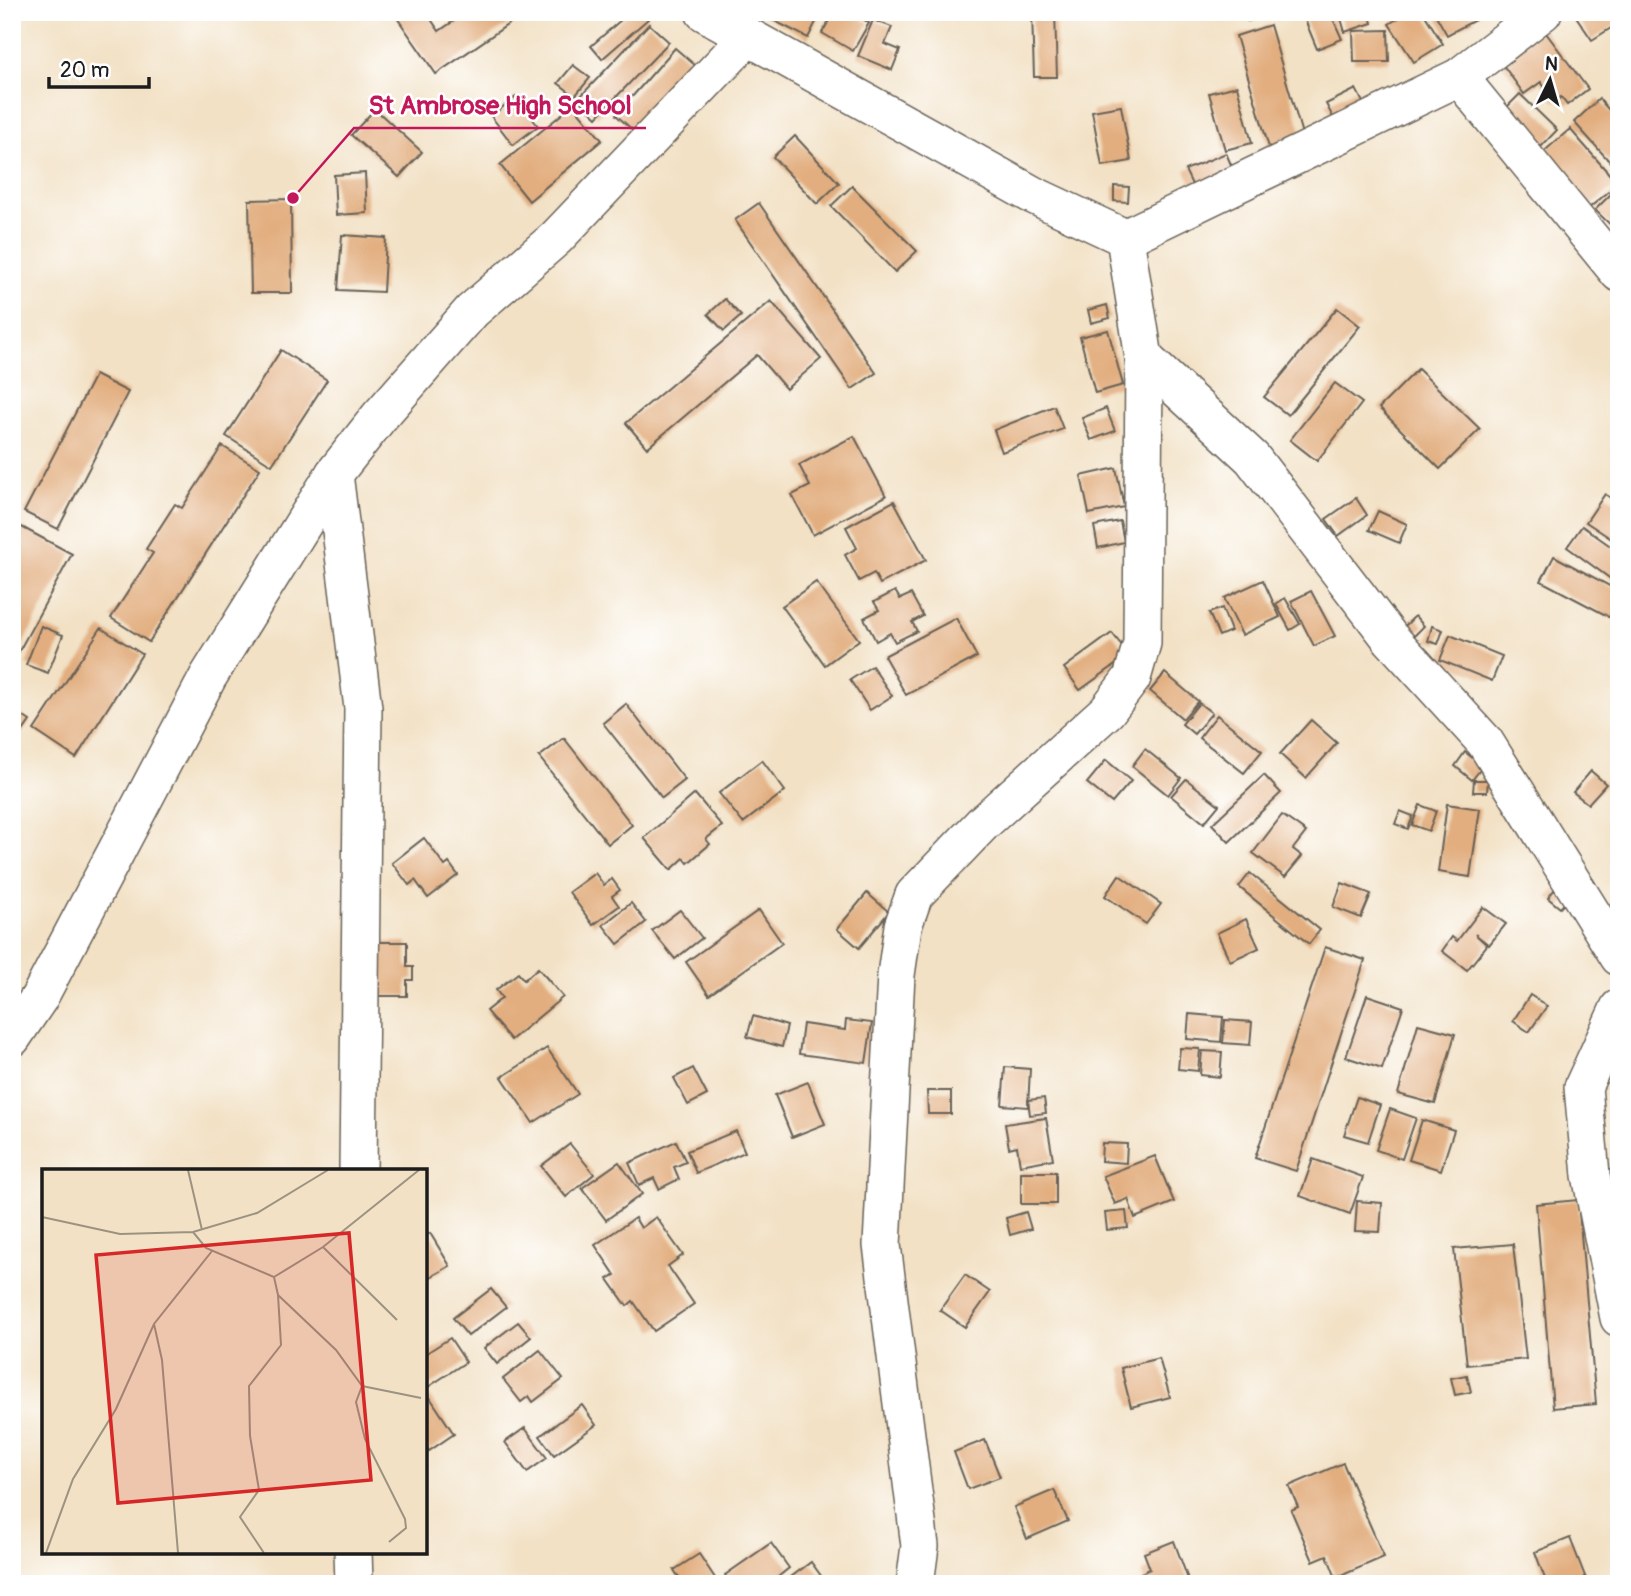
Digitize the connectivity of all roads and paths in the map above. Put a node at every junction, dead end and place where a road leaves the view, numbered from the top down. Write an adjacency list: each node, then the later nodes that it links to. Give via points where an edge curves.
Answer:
1 (704, 12): 3 (street)
2 (1543, 12): 4 (street)
3 (747, 38): 5 (street, via 1031,194); 8 (street, via 556,238 472,311)
4 (1459, 77): 5 (street); 6 (street)
5 (1125, 238): 7 (street)
6 (1619, 274)
7 (1144, 358): 9 (street, via 1252,458 1391,639 1485,742); 16 (street, via 1142,643 1132,678 1107,711 984,823 914,895 903,926 896,975 882,1245 920,1546)
8 (334, 474): 11 (street, via 208,677 46,986); 12 (street, via 363,708)
9 (1619, 957)
10 (1619, 1008): 13 (street, via 1583,1087 1591,1175)
11 (12, 1038)
12 (358, 1169)
13 (1619, 1318)
14 (353, 1554): 15 (street)
15 (354, 1584)
16 (915, 1584)

